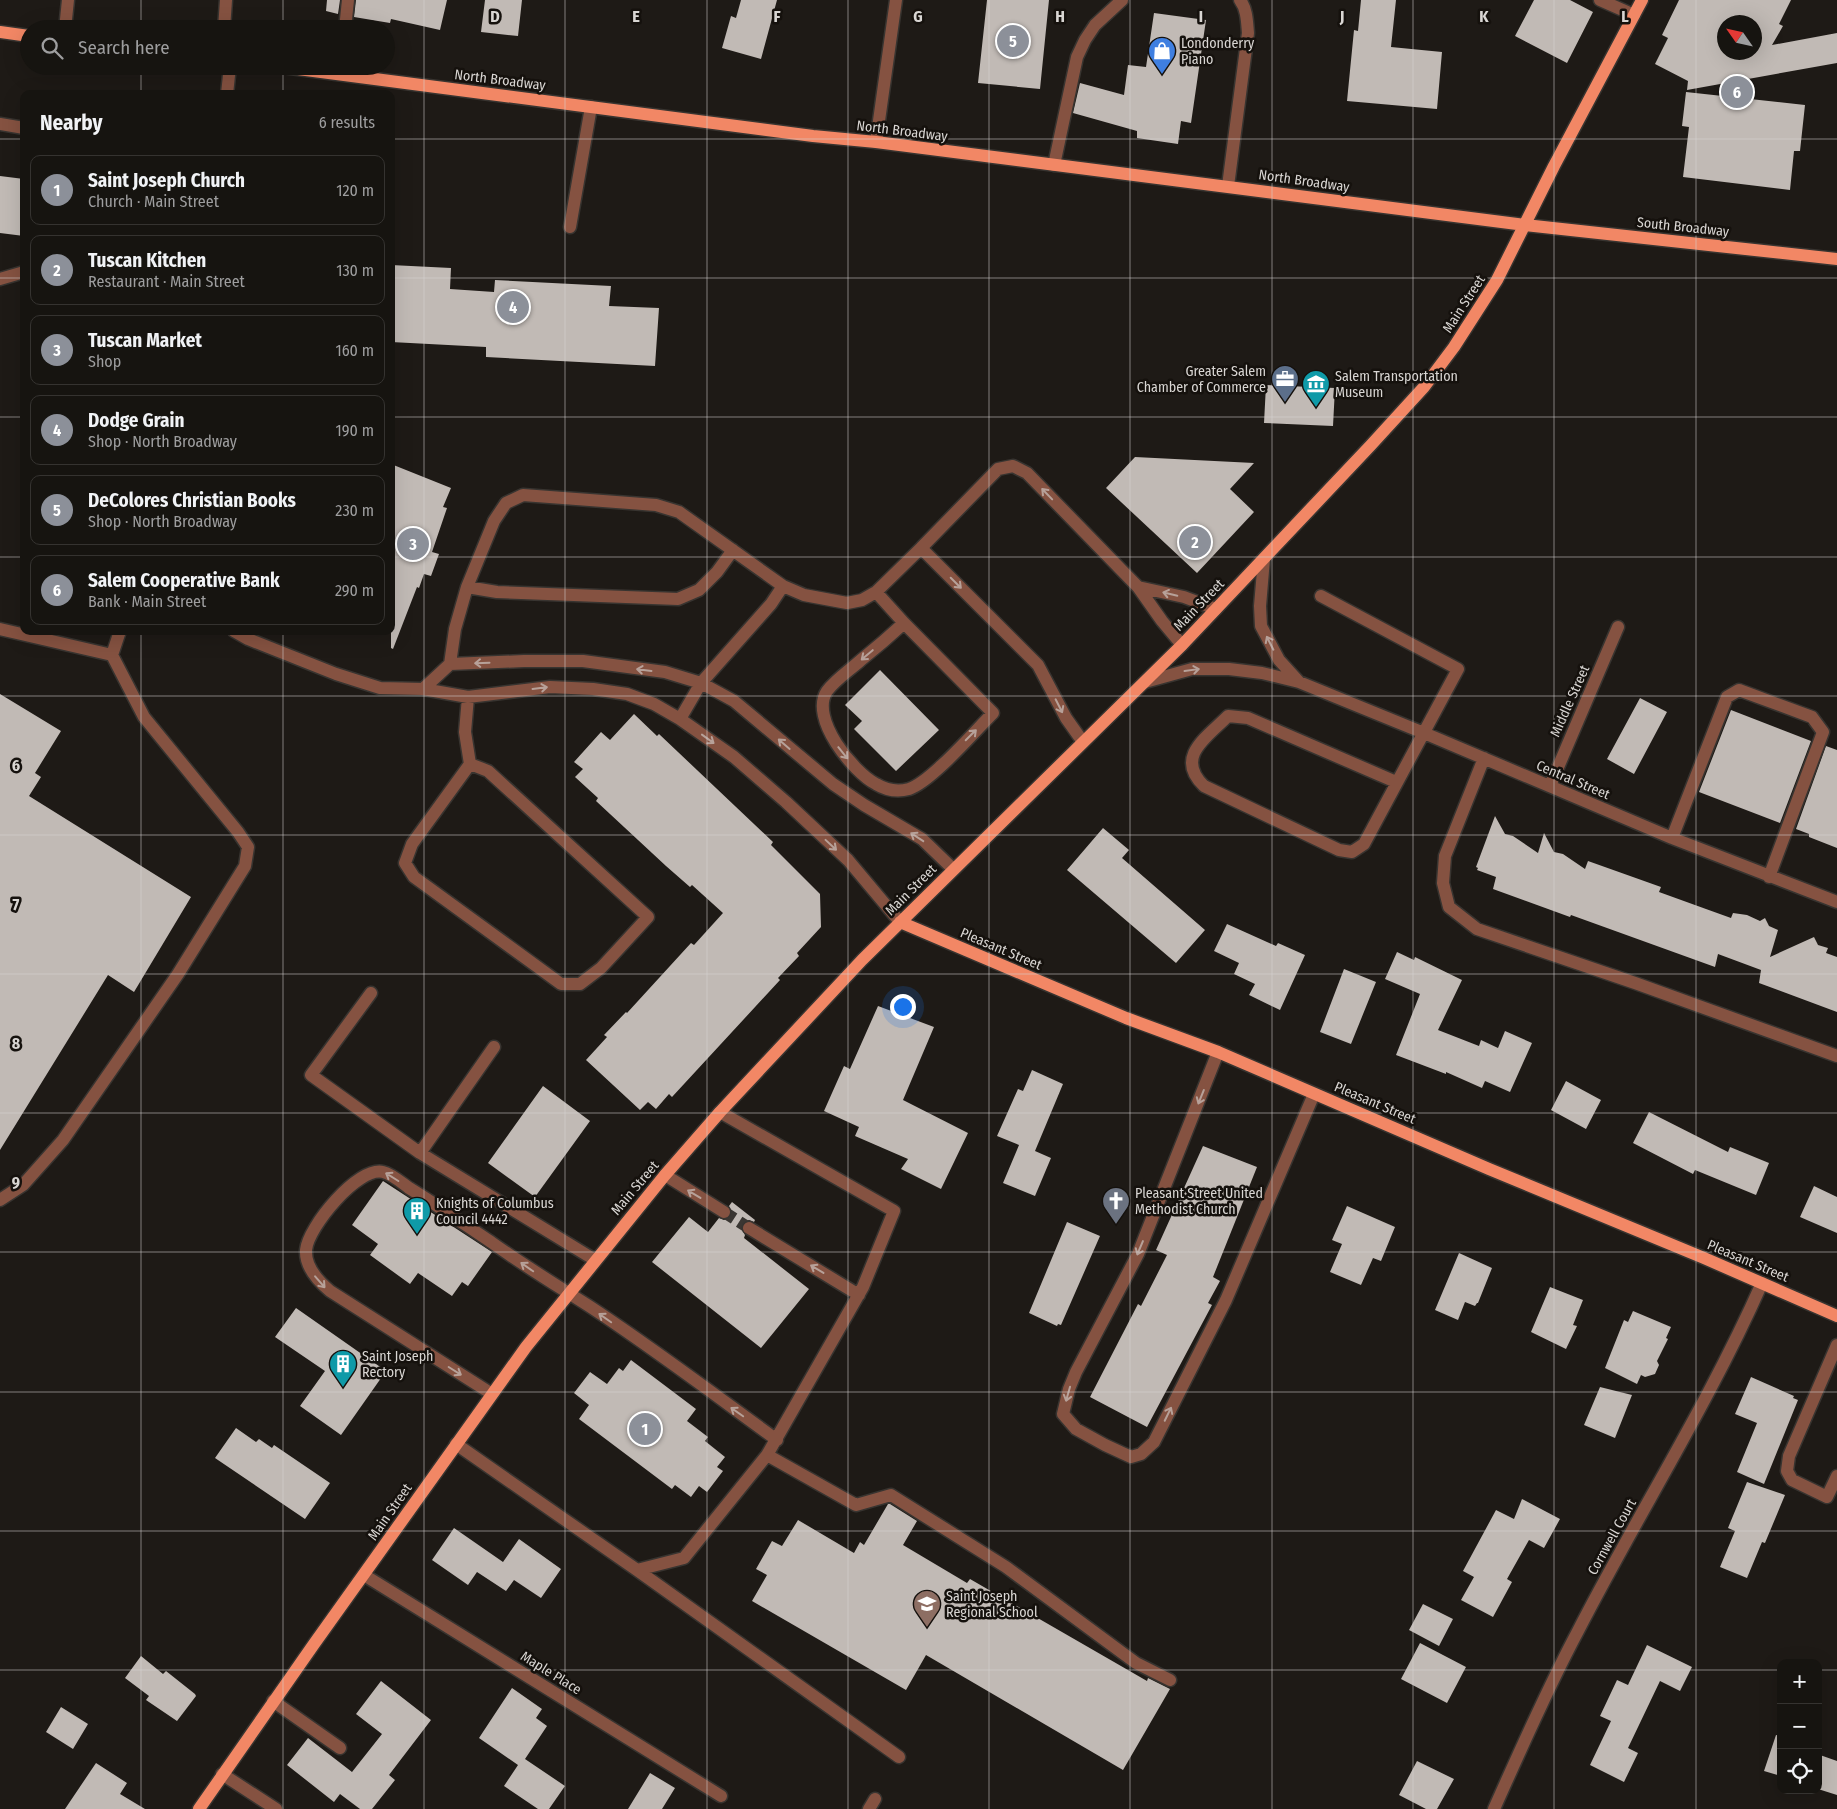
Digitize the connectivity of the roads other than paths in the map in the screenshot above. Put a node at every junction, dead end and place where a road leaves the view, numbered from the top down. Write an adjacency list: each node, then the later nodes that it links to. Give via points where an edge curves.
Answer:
1 (68, 0): 10 (street)
2 (226, 0): 11 (street)
3 (348, 0): 12 (street)
4 (896, 0): 21 (street)
5 (1122, 0): 22 (street, via 1095,25 1077,57)
6 (1240, 0): 23 (street, via 1247,17 1248,34)
7 (1600, 0): 9 (street)
8 (1642, 0): 9 (main road, Main Street)
9 (1634, 15): 24 (main road, Main Street)
10 (66, 20)
11 (225, 20)
12 (346, 20)
13 (0, 32): 14 (main road)
14 (20, 35)
15 (229, 75): 17 (street)
16 (372, 75): 18 (main road, North Broadway)
17 (227, 90)
18 (591, 107): 21 (main road, North Broadway); 25 (street)
19 (0, 124): 20 (street)
20 (20, 127)
21 (876, 142): 22 (main road, North Broadway)
22 (1054, 165): 23 (main road, North Broadway)
23 (1228, 186): 24 (main road, North Broadway)
24 (1525, 225): 26 (main road, South Broadway); 31 (main road, Main Street, via 1477,314 1424,387)
25 (570, 227)
26 (1837, 259)
27 (20, 273): 28 (street)
28 (0, 279)
29 (921, 548): 34 (street, one-way to 29, via 1027,473 1013,466 998,469); 35 (street); 55 (street, one-way to 55, via 1038,665 1066,718)
30 (734, 550): 32 (street); 33 (street, via 699,590 678,599 497,592); 33 (street, via 679,512 656,506 523,496 506,503 494,521)
31 (1264, 559): 37 (main road, Main Street); 49 (street, Central Street, one-way to 31, via 1279,660 1261,626)
32 (783, 586): 35 (street, via 804,595 847,603 862,600); 50 (street)
33 (467, 587): 47 (street, via 455,629)
34 (1138, 587): 37 (street, one-way to 34); 45 (street)
35 (876, 592): 38 (street)
36 (1321, 596): 54 (street, via 1458,669)
37 (1216, 609): 45 (main road, Main Street)
38 (904, 623): 38 (street, one-way to 38, via 826,692 823,709 838,748 854,767 876,784 892,790 909,789 926,780 993,713)
39 (1618, 627): 59 (street, Middle Street)
40 (0, 629): 41 (street)
41 (20, 634)
42 (26, 635): 46 (street)
43 (119, 635): 46 (street)
44 (241, 635): 51 (street, via 336,674 380,688)
45 (1182, 645): 48 (main road, Main Street)
46 (112, 655): 73 (street, via 144,717 248,847 245,866 178,974 63,1140 23,1185)
47 (450, 664): 50 (street, one-way to 47, via 665,672 583,662); 51 (street)
48 (1144, 682): 49 (street, Central Street, one-way to 49, via 1192,669 1262,673); 55 (main road, Main Street)
49 (1299, 682): 54 (street, Central Street)
50 (701, 683): 53 (street); 61 (street, one-way to 50, via 922,839 864,806 734,701)
51 (423, 689): 52 (street)
52 (468, 697): 53 (street, one-way to 53, via 550,687 594,689 626,694 654,704); 57 (street, via 465,732)
53 (680, 719): 64 (street, one-way to 64, via 734,757 786,802 848,860)
54 (1424, 733): 56 (street, Central Street); 58 (street)
55 (1083, 742): 61 (main road, Main Street)
56 (1484, 758): 59 (street, Central Street); 68 (street, via 1445,856 1443,883 1449,907 1477,929)
57 (470, 764): 57 (street, via 412,844 405,863 414,877 561,984 580,984 601,968 648,917 488,772)
58 (1396, 782): 58 (street, via 1364,844 1352,852 1339,850 1204,786 1195,777 1191,763 1196,748 1228,716 1248,718)
59 (1550, 786): 60 (street, Central Street)
60 (1672, 838): 62 (street, Central Street); 62 (street, via 1727,697 1739,690 1812,717 1823,732)
61 (953, 869): 64 (main road, Main Street)
62 (1769, 877): 63 (street, Central Street)
63 (1837, 902)
64 (900, 922): 67 (main road, Pleasant Street, via 1126,1018); 70 (main road, Main Street)
65 (371, 993): 71 (street, via 310,1075)
66 (494, 1047): 71 (street)
67 (1218, 1052): 69 (main road, Pleasant Street); 69 (street, one-way to 69, via 1138,1254 1076,1372 1063,1414 1076,1430 1131,1457 1141,1454 1154,1442 1226,1300)
68 (1837, 1056)
69 (1314, 1094): 77 (main road, Pleasant Street)
70 (720, 1112): 72 (main road, Main Street); 79 (street, via 894,1211)
71 (420, 1152): 76 (street)
72 (665, 1175): 74 (street, one-way to 72); 76 (main road, Main Street)
73 (0, 1200)
74 (724, 1212)
75 (749, 1228): 79 (street, one-way to 75)
76 (595, 1260): 78 (main road, Main Street)
77 (1762, 1283): 80 (main road, Pleasant Street); 97 (street, Cornwell Court, via 1701,1408 1578,1630)
78 (568, 1294): 82 (main road, Main Street); 82 (street, one-way to 82, via 384,1172 372,1171 360,1178 323,1215 310,1236 306,1251 308,1264 318,1281 330,1292); 83 (street, one-way to 78)
79 (859, 1295): 83 (street)
80 (1837, 1316)
81 (1837, 1346): 86 (street, via 1789,1456 1787,1471 1792,1480 1828,1497)
82 (492, 1394): 84 (main road, Main Street)
83 (777, 1440): 85 (street)
84 (456, 1444): 87 (street); 88 (main road, Main Street)
85 (767, 1455): 87 (street, via 684,1558); 89 (street, via 856,1505 891,1495 1006,1567 1136,1663)
86 (1837, 1476)
87 (637, 1570): 92 (street)
88 (364, 1575): 90 (main road, Main Street); 94 (street, Maple Place)
89 (1170, 1680)
90 (273, 1701): 91 (street); 93 (main road, Main Street)
91 (340, 1748)
92 (899, 1757)
93 (222, 1774): 95 (main road, Main Street); 96 (street)
94 (722, 1796)
95 (199, 1809)
96 (276, 1809)
97 (1494, 1809)

